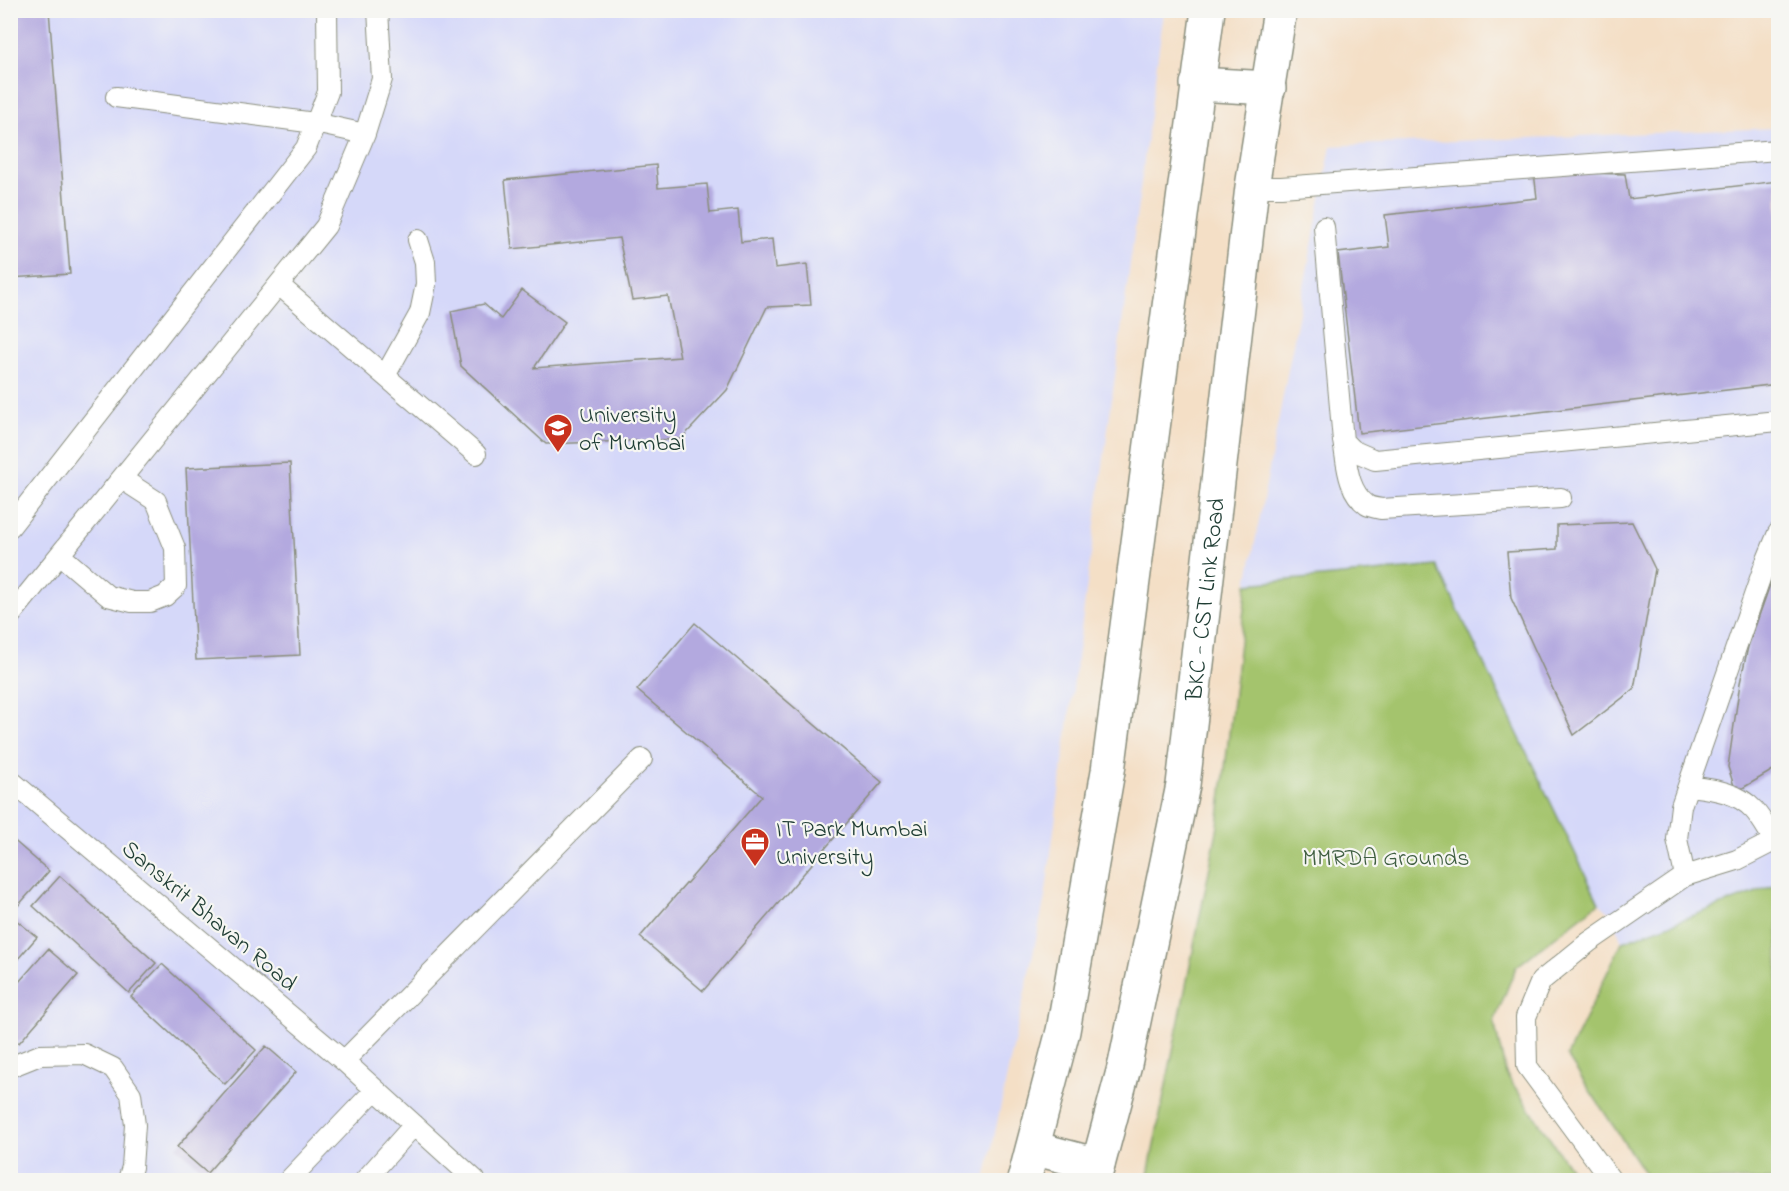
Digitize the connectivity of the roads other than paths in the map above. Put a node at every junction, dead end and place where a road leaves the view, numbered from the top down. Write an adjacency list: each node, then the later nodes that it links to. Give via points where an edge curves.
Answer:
1 (327, 10): 8 (lane, via 328,92)
2 (378, 10): 9 (lane, via 382,79)
3 (1208, 10): 5 (street)
4 (1280, 10): 6 (street, BKC - CST Link Road)
5 (1197, 84): 6 (street); 34 (street, via 1108,771 1063,1032)
6 (1269, 88): 11 (street, BKC - CST Link Road)
7 (116, 97): 8 (lane)
8 (315, 123): 9 (lane); 21 (lane, via 306,147)
9 (365, 134): 14 (lane, via 326,226)
10 (1779, 150): 11 (lane)
11 (1252, 187): 35 (street, BKC - CST Link Road, via 1183,785 1125,1064)
12 (1324, 227): 17 (lane)
13 (418, 240): 15 (lane, via 426,284 420,314)
14 (279, 285): 15 (lane); 19 (lane)
15 (385, 376): 18 (lane)
16 (1779, 421): 17 (lane, via 1375,460 1352,450)
17 (1343, 441): 20 (lane, via 1355,492 1367,506 1381,509)
18 (476, 454)
19 (122, 479): 23 (lane); 23 (lane, via 156,501 175,548 176,586 150,602 108,596)
20 (1561, 498)
21 (10, 527)
22 (1779, 533): 27 (lane)
23 (60, 555): 24 (lane)
24 (10, 616)
25 (642, 759): 30 (lane)
26 (10, 780): 30 (lane, Sanskrit Bhavan Road)
27 (1688, 786): 28 (lane, via 1723,791 1742,800); 29 (lane, via 1677,839)
28 (1777, 840): 29 (lane, via 1737,860)
29 (1684, 876): 41 (lane, via 1589,942 1541,981 1526,1017 1527,1066)
30 (344, 1061): 32 (lane, Sanskrit Bhavan Road)
31 (10, 1067): 36 (lane, via 40,1055 84,1054 113,1068 130,1094 135,1125)
32 (375, 1090): 33 (lane, Sanskrit Bhavan Road); 37 (lane)
33 (414, 1125): 38 (lane); 39 (lane, Sanskrit Bhavan Road)
34 (1032, 1148): 35 (street); 40 (street)
35 (1096, 1173)
36 (128, 1180)
37 (289, 1180)
38 (365, 1180)
39 (475, 1180)
40 (1024, 1180)
41 (1611, 1180)

